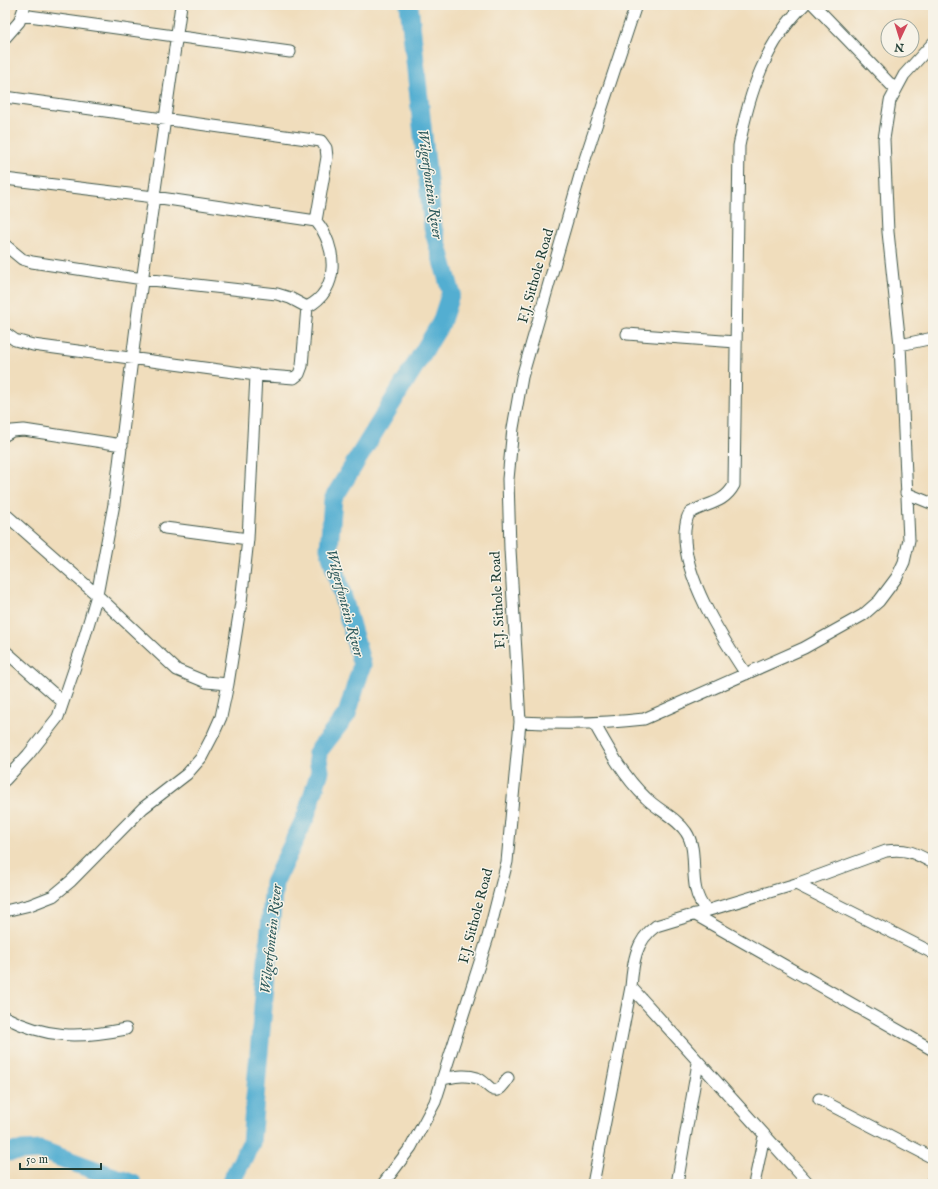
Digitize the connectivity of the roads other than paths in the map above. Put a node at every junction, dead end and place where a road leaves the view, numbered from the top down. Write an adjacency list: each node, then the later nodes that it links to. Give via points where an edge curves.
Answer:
1 (181, 5): 6 (street)
2 (636, 5): 38 (street, F.J. Sithole Road, via 581,173 522,377 513,428 508,479)
3 (804, 5): 22 (street, via 790,19 762,64 743,125 739,146)
4 (814, 5): 10 (street)
5 (24, 10): 6 (street); 7 (street, via 14,29)
6 (176, 37): 9 (street); 12 (street)
7 (5, 38)
8 (933, 43): 10 (street, via 904,75)
9 (290, 52)
10 (896, 90): 23 (street, via 890,101 884,139 884,161 888,232)
11 (5, 97): 12 (street)
12 (165, 118): 14 (street); 15 (street, via 321,141 326,148 327,157)
13 (5, 179): 14 (street)
14 (154, 197): 15 (street); 17 (street)
15 (316, 221): 18 (street, via 330,244 332,275 321,298)
16 (5, 246): 17 (street, via 26,261)
17 (143, 279): 18 (street, via 277,294); 24 (street)
18 (307, 307): 25 (street, via 304,358 297,377)
19 (5, 333): 24 (street, via 15,340 33,345)
20 (627, 334): 22 (street)
21 (933, 338): 23 (street)
22 (736, 342): 35 (street, via 734,485 717,503 688,514 685,539 687,559 708,611)
23 (900, 345): 28 (street)
24 (133, 358): 25 (street); 27 (street)
25 (256, 375): 32 (street)
26 (5, 435): 27 (street, via 12,431 24,430)
27 (122, 445): 33 (street)
28 (906, 492): 29 (street); 35 (street, via 909,540 904,562 897,577 879,601 862,615 804,648)
29 (933, 504)
30 (5, 514): 33 (street)
31 (165, 528): 32 (street)
32 (248, 539): 36 (street)
33 (97, 595): 36 (street, via 177,670 206,682); 37 (street)
34 (5, 651): 37 (street)
35 (746, 674): 39 (street, via 644,719)
36 (228, 684): 44 (street, via 221,717 213,735 201,758 187,774 144,808 53,896)
37 (63, 702): 40 (street, via 58,717 46,734)
38 (520, 722): 39 (street, via 566,725); 53 (street, F.J. Sithole Road, via 507,862 488,937)
39 (594, 723): 43 (street, via 611,754 645,798 686,831 691,845 698,898)
40 (5, 780)
41 (933, 863): 42 (street, via 912,851 886,851)
42 (796, 884): 43 (street); 46 (street)
43 (706, 910): 45 (street)
44 (5, 911)
45 (694, 914): 47 (street, via 656,926 642,938 634,958); 50 (street)
46 (933, 953)
47 (631, 987): 51 (street); 59 (street)
48 (5, 1016): 49 (street, via 59,1036 79,1037)
49 (126, 1029)
50 (933, 1050)
51 (698, 1063): 55 (street); 60 (street)
52 (508, 1078): 53 (street, via 504,1085 494,1090 490,1090 478,1079 466,1076)
53 (442, 1080): 58 (street, F.J. Sithole Road, via 435,1102 411,1147)
54 (819, 1099): 56 (street)
55 (764, 1136): 61 (street); 62 (street)
56 (933, 1158)
57 (933, 1180): 63 (street)
58 (383, 1184)
59 (593, 1184)
60 (677, 1184)
61 (754, 1184)
62 (809, 1184)
63 (931, 1184)

